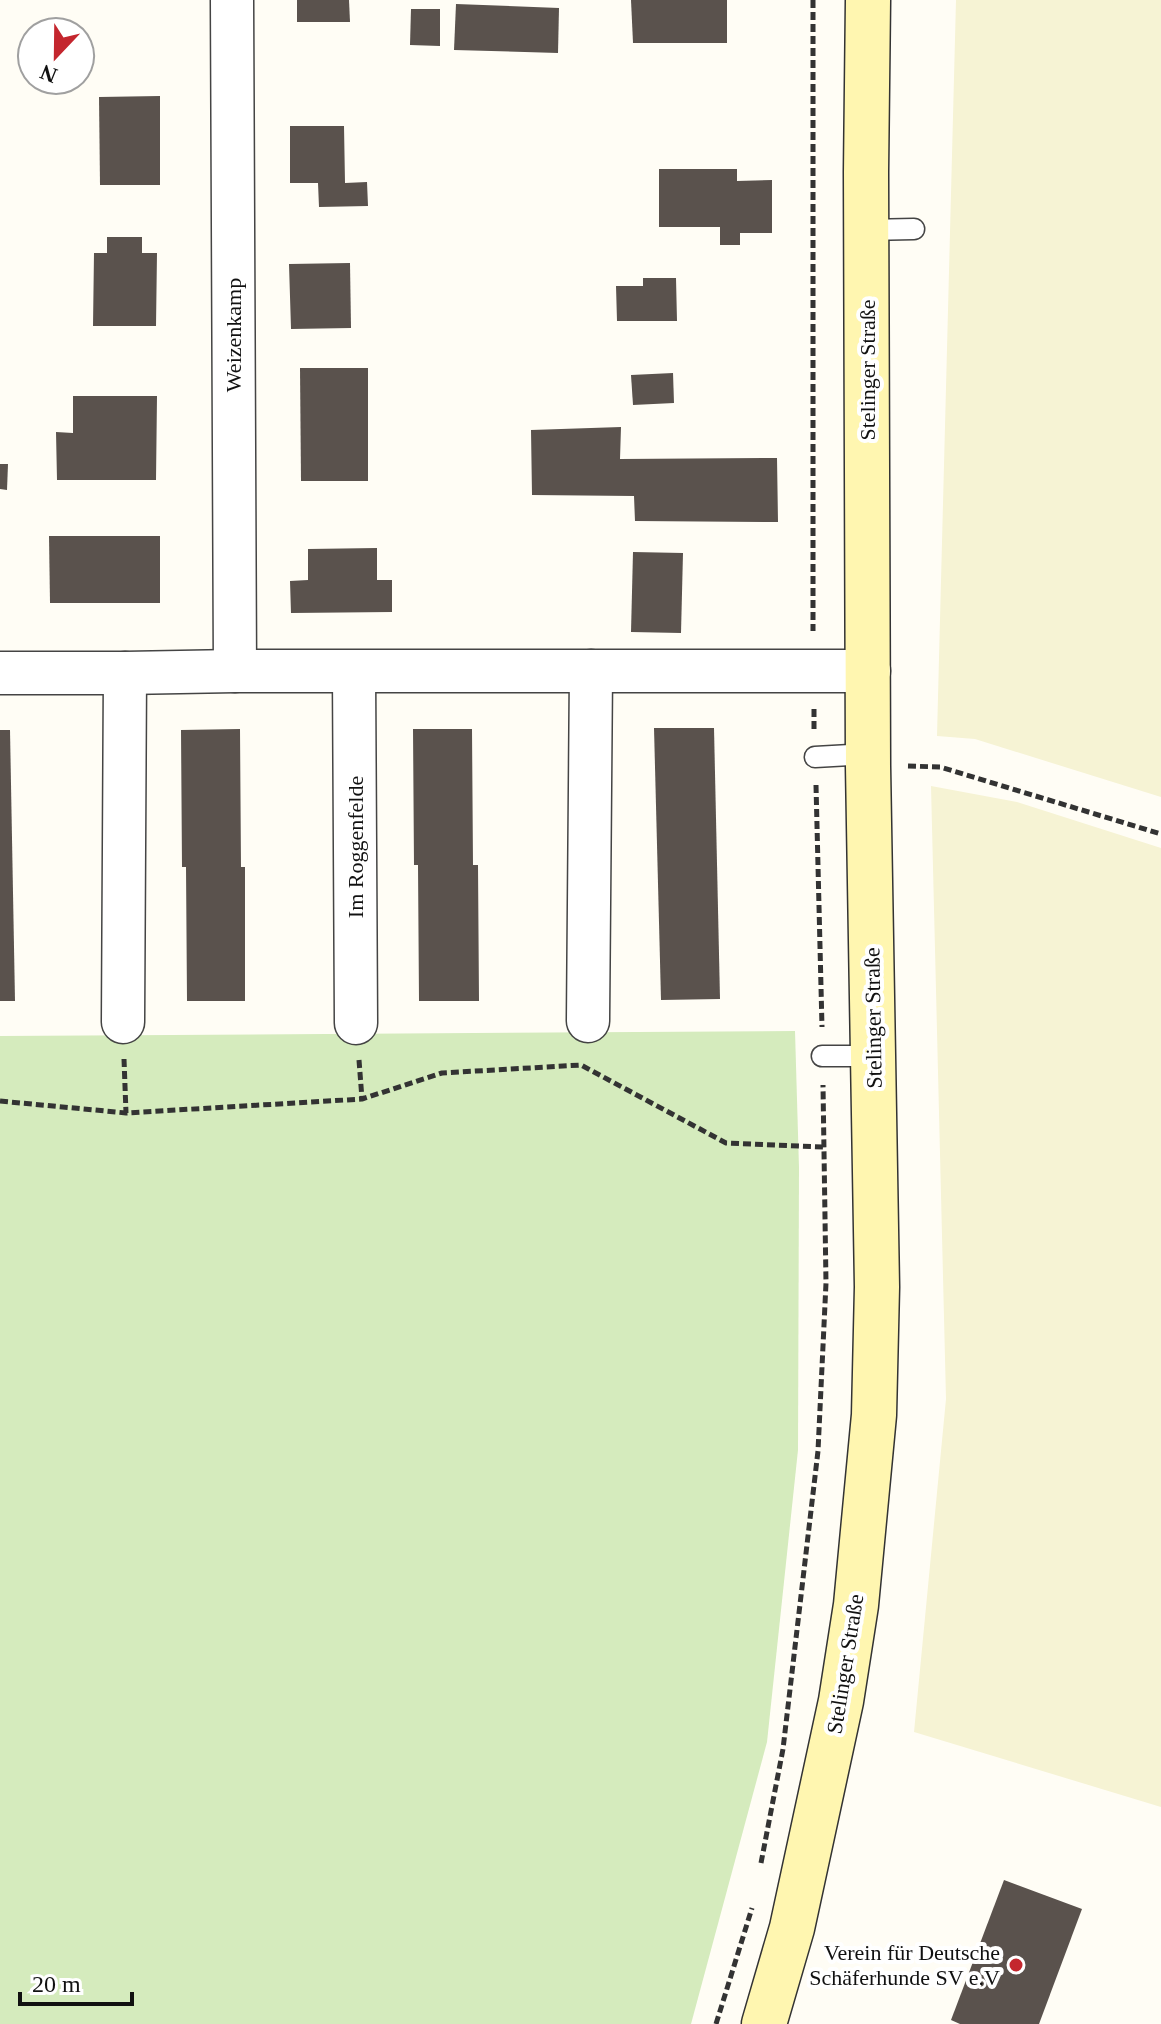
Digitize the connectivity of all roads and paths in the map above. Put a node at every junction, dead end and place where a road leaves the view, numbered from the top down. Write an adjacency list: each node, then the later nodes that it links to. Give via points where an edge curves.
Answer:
1 (232, 0): 6 (street, Weizenkamp)
2 (813, 0): 8 (path)
3 (868, 0): 5 (main road, Stelinger Straße)
4 (914, 229): 5 (lane)
5 (866, 230): 9 (main road, Stelinger Straße)
6 (235, 671): 10 (street); 12 (street)
7 (591, 671): 8 (street); 10 (street); 16 (street)
8 (813, 671): 9 (street); 13 (path)
9 (869, 671): 14 (main road, Stelinger Straße)
10 (354, 672): 18 (street, Im Roggenfelde)
11 (0, 673): 12 (street)
12 (125, 673): 17 (street)
13 (815, 757): 14 (lane); 19 (path)
14 (868, 760): 15 (path, via 940,767); 20 (main road, Stelinger Straße)
15 (1161, 834)
16 (588, 1021)
17 (123, 1022): 22 (path)
18 (356, 1023)
19 (822, 1056): 20 (lane); 23 (path)
20 (874, 1056): 27 (main road, Stelinger Straße, via 874,1415 856,1605 822,1795)
21 (0, 1101): 22 (path)
22 (126, 1113): 23 (path, via 362,1099 442,1073 581,1065 726,1143)
23 (824, 1147): 24 (path, via 826,1283 818,1451 783,1749)
24 (759, 1870)
25 (754, 1900): 26 (path)
26 (716, 2024)
27 (764, 2024)

